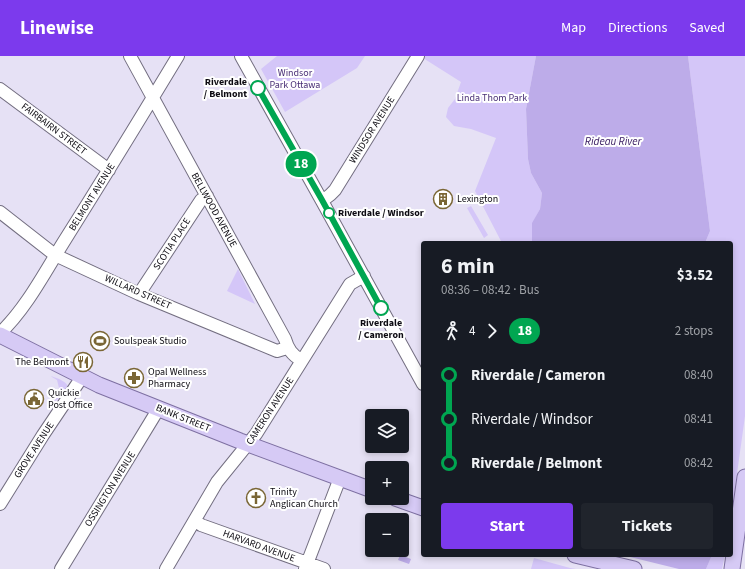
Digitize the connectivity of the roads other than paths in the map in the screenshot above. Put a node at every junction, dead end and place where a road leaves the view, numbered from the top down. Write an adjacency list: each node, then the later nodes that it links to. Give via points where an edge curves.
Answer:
1 (130, 56): 6 (street, BELLWOOD AVENUE)
2 (178, 56): 6 (street, BELMONT AVENUE)
3 (241, 56): 9 (street)
4 (418, 56): 9 (street, WINDSOR AVENUE, via 335,190)
5 (0, 89): 7 (street, FAIRBAIRN STREET)
6 (152, 97): 7 (street, BELMONT AVENUE); 8 (street, BELLWOOD AVENUE)
7 (109, 170): 11 (street, BELMONT AVENUE)
8 (207, 196): 13 (street, SCOTIA PLACE, via 201,200); 15 (street, BELLWOOD AVENUE, via 285,339)
9 (322, 200): 12 (street)
10 (0, 212): 11 (street, WILLARD STREET)
11 (55, 255): 13 (street, WILLARD STREET); 14 (street, BELMONT AVENUE, via 22,306)
12 (364, 276): 16 (street, CAMERON AVENUE, via 350,284); 18 (street)
13 (139, 294): 15 (street, WILLARD STREET, via 277,351)
14 (0, 334): 17 (main road, BANK STREET)
15 (287, 348): 16 (street, BELLWOOD AVENUE)
16 (301, 360): 20 (street, CAMERON AVENUE)
17 (82, 377): 19 (main road, BANK STREET); 26 (street, GROVE AVENUE)
18 (421, 380)
19 (159, 408): 20 (main road, BANK STREET); 31 (street, OSSINGTON AVENUE)
20 (249, 444): 22 (main road, BANK STREET); 28 (street, CAMERON AVENUE, via 217,482)
21 (745, 477): 24 (main road)
22 (340, 478): 23 (main road, BANK STREET); 30 (street)
23 (365, 487)
24 (744, 492): 35 (main road)
25 (409, 503): 27 (main road)
26 (0, 504)
27 (421, 507)
28 (195, 520): 30 (street, HARVARD AVENUE, via 201,525); 32 (street, CAMERON AVENUE)
29 (583, 557): 34 (main road)
30 (306, 566): 33 (street, HARVARD AVENUE)
31 (61, 569)
32 (166, 569)
33 (324, 569)
34 (634, 569)
35 (732, 569)

